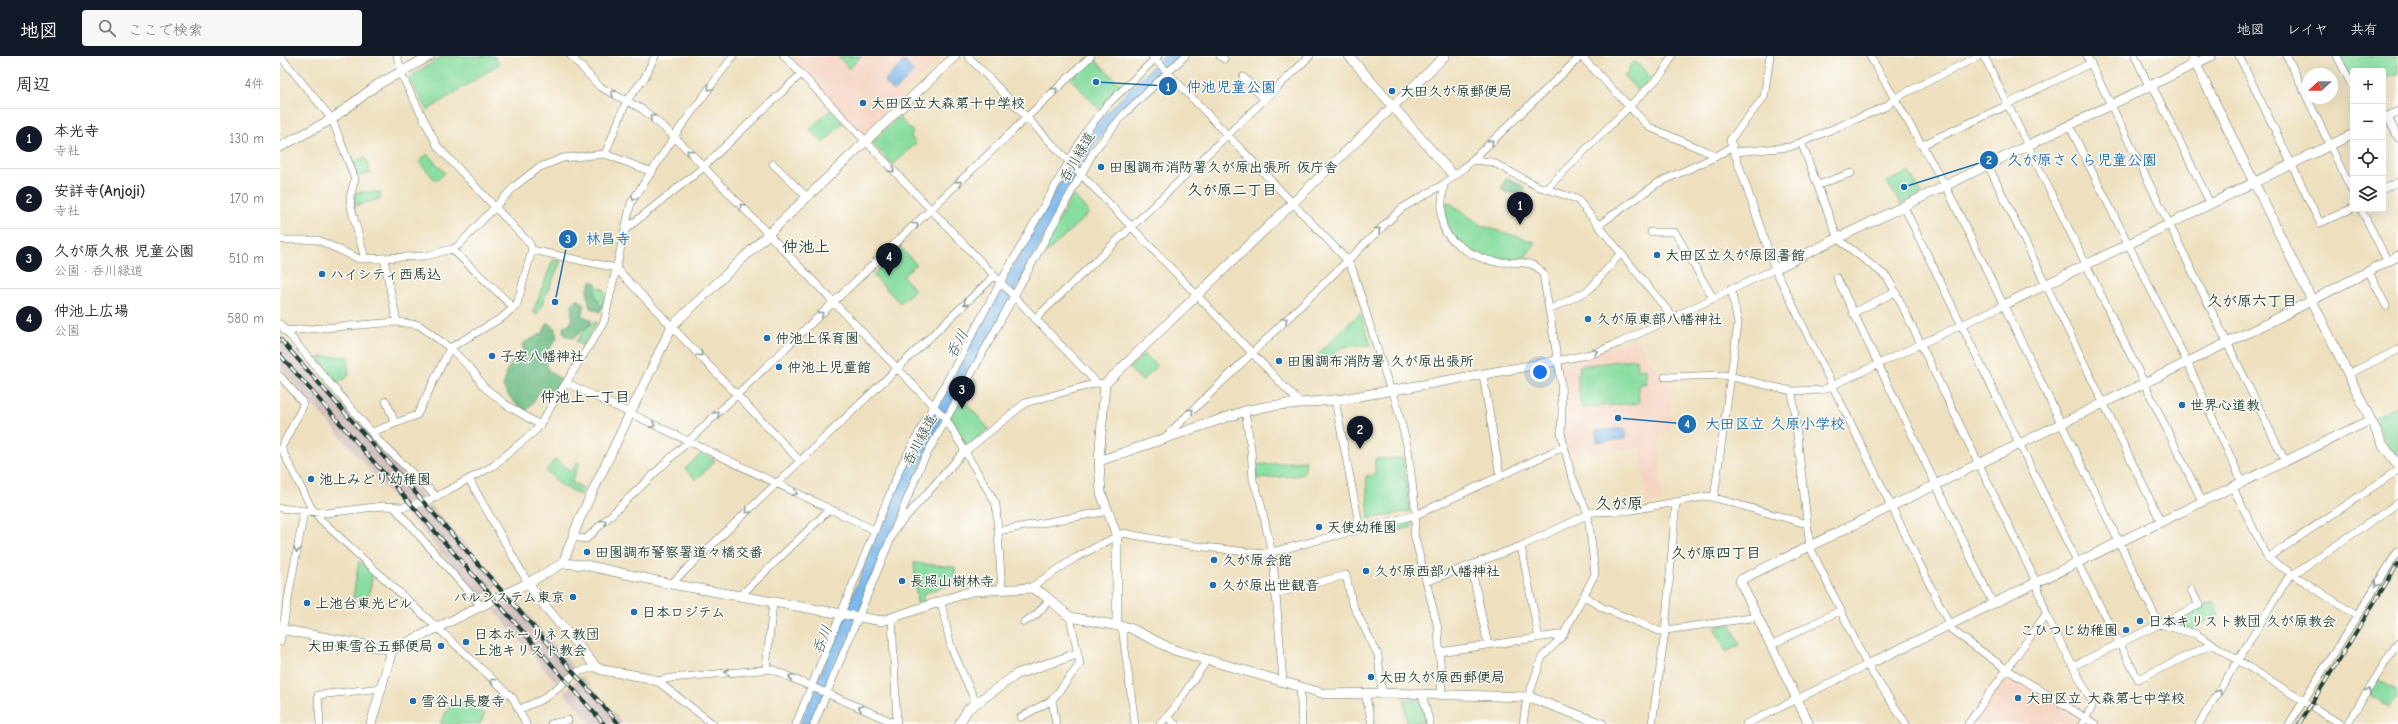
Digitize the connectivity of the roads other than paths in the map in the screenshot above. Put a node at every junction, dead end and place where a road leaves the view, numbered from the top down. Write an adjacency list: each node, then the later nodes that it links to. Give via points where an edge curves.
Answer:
1 (398, 56): 31 (street)
2 (430, 56): 31 (street)
3 (571, 56): 38 (street, one-way to 3, via 600,87)
4 (655, 56): 38 (street, via 644,78)
5 (733, 56): 51 (street, one-way to 51)
6 (784, 56): 32 (street)
7 (954, 56): 53 (street)
8 (968, 56): 44 (street)
9 (1091, 56): 44 (street, one-way to 9)
10 (1186, 56): 30 (street, 呑川緑道)
11 (1310, 56): 37 (street)
12 (1349, 56): 41 (street)
13 (1445, 56): 41 (street)
14 (1581, 56): 42 (street); 62 (street, one-way to 14)
15 (1672, 56): 42 (street, via 1662,74)
16 (1770, 56): 59 (street, via 1764,97 1730,140)
17 (1870, 56): 36 (street)
18 (1979, 56): 36 (street)
19 (1984, 56): 39 (street)
20 (2087, 56): 29 (street)
21 (2135, 56): 35 (street)
22 (2210, 56): 28 (street)
23 (2238, 56): 65 (street)
24 (2287, 56): 57 (street)
25 (2337, 56): 34 (street)
26 (1156, 58): 30 (street); 63 (street, via 1107,104 1087,130)
27 (283, 59): 45 (street)
28 (2193, 60): 35 (street); 72 (street)
29 (2091, 63): 39 (street); 40 (street)
30 (1168, 72): 49 (street); 69 (street, 呑川緑道, via 1108,131)
31 (401, 74): 45 (street, via 377,85); 83 (street, via 438,147)
32 (801, 74): 53 (street); 67 (street)
33 (1243, 77): 37 (street)
34 (2350, 82)
35 (2151, 86): 40 (street); 82 (street)
36 (1895, 98): 54 (street, via 1887,106); 55 (street)
37 (1264, 99): 49 (street)
38 (627, 100): 51 (street, one-way to 38, via 642,109); 60 (street)
39 (2008, 104): 55 (street); 56 (street)
40 (2111, 104): 48 (street); 88 (street)
41 (1393, 106): 71 (street); 81 (street)
42 (1629, 106): 61 (street, via 1649,127); 79 (street)
43 (2398, 112): 46 (street)
44 (1027, 117): 63 (street); 86 (street, one-way to 44)
45 (332, 118): 58 (street); 101 (street, via 355,179 350,197 351,207)
46 (2386, 118)
47 (2386, 120): 52 (street)
48 (2069, 126): 56 (street); 96 (street)
49 (1228, 134): 81 (street); 90 (street)
50 (2350, 135): 57 (street)
51 (675, 137): 67 (street, one-way to 51); 68 (street)
52 (2398, 138)
53 (866, 142): 80 (street); 86 (street, one-way to 86)
54 (1801, 142): 59 (street, via 1779,149); 75 (street)
55 (1922, 145): 76 (street)
56 (2028, 145): 66 (street); 105 (street)
57 (2329, 145): 65 (street); 77 (street)
58 (280, 147)
59 (1734, 149): 61 (street); 107 (street)
60 (605, 154): 68 (street); 83 (street, via 563,158 538,168)
61 (1717, 156): 89 (street, via 1658,183)
62 (1472, 160): 71 (street); 79 (street, via 1492,162)
63 (1069, 161): 69 (street); 111 (street)
64 (773, 164): 80 (street)
65 (2291, 164): 72 (street); 85 (street, via 2320,223)
66 (1988, 165): 76 (street); 112 (street)
67 (704, 166): 91 (street); 93 (street, one-way to 67)
68 (652, 172): 91 (street, one-way to 91, via 631,203)
69 (1081, 173): 90 (street); 116 (street, 呑川緑道)
70 (1851, 173): 75 (street)
71 (1453, 175): 74 (street)
72 (2253, 182): 82 (street); 118 (street)
73 (2398, 182): 78 (street)
74 (1444, 184): 103 (street, one-way to 74, via 1402,208); 123 (street, via 1441,220 1447,235 1470,254 1493,262 1530,264 1539,268 1543,274)
75 (1818, 185): 94 (street)
76 (1946, 187): 84 (street); 120 (street)
77 (2350, 187)
78 (2386, 188)
79 (1546, 189): 89 (street, via 1577,199)
80 (807, 197): 93 (street)
81 (1292, 202): 103 (street); 115 (street)
82 (2210, 204): 88 (street)
83 (495, 207): 97 (street, via 459,245); 98 (street, via 530,244)
84 (1904, 207): 94 (street); 129 (street)
85 (2350, 209)
86 (931, 211): 109 (street); 119 (street, one-way to 86)
87 (2363, 212): 104 (street)
88 (2169, 224): 96 (street); 132 (street)
89 (1599, 225): 99 (street, via 1599,229)
90 (1131, 226): 115 (street); 126 (street)
91 (626, 229): 106 (street)
92 (1651, 232): 117 (street, via 1675,232)
93 (769, 234): 119 (street); 130 (street)
94 (1838, 239): 107 (street); 114 (street, via 1887,277)
95 (280, 240): 101 (street, via 318,240 359,259)
96 (2127, 245): 105 (street); 138 (street)
97 (452, 249): 102 (street, via 426,256); 122 (street)
98 (532, 250): 106 (street); 122 (street, via 520,300)
99 (1620, 253): 123 (street, via 1589,290); 125 (street)
100 (2398, 256): 104 (street)
101 (365, 259): 102 (street)
102 (384, 259): 127 (street)
103 (1347, 260): 136 (street, one-way to 103); 150 (street, via 1353,270 1389,386)
104 (2388, 262): 108 (street)
105 (2086, 264): 112 (street); 147 (street)
106 (616, 268): 130 (street); 146 (street, via 604,322)
107 (1775, 269): 113 (street); 149 (street)
108 (2369, 272): 118 (street); 121 (street)
109 (993, 276): 111 (street); 140 (street, one-way to 140)
110 (1837, 278): 124 (street)
111 (1001, 284): 116 (street); 157 (street)
112 (2045, 285): 120 (street); 156 (street)
113 (1731, 288): 117 (street); 145 (street, via 1738,324)
114 (1895, 292): 124 (street); 133 (street)
115 (1196, 295): 136 (street); 148 (street)
116 (1013, 296): 126 (street); 160 (street, 呑川緑道)
117 (1713, 298): 125 (street, via 1689,311)
118 (2312, 301): 132 (street); 141 (street)
119 (834, 302): 140 (street); 152 (street, one-way to 119)
120 (2004, 305): 129 (street); 163 (street)
121 (2386, 306)
122 (514, 308): 134 (street)
123 (1549, 310): 137 (street)
124 (1853, 313): 139 (street)
125 (1672, 316): 137 (street, one-way to 125, via 1595,353)
126 (1035, 319): 148 (street)
127 (397, 322): 131 (street); 134 (street, via 419,325)
128 (280, 324): 131 (street)
129 (1963, 325): 133 (street); 168 (street)
130 (672, 326): 152 (street, one-way to 152); 159 (street)
131 (285, 331): 165 (street)
132 (2228, 343): 138 (street); 173 (street)
133 (1921, 345): 139 (street); 174 (street)
134 (450, 348): 162 (street, via 417,416); 164 (street, via 474,372 483,386 505,404)
135 (2398, 350): 141 (street)
136 (1251, 352): 155 (street); 166 (street, one-way to 136)
137 (1557, 361): 142 (street); 169 (street, via 1561,381)
138 (2187, 362): 147 (street); 179 (street)
139 (1878, 366): 149 (street); 181 (street)
140 (897, 368): 157 (street); 171 (street)
141 (2348, 374): 161 (street)
142 (1483, 375): 150 (street); 177 (street)
143 (280, 376): 194 (street, via 302,401 303,406 281,448)
144 (1665, 377): 145 (street)
145 (1730, 377): 151 (street); 184 (street)
146 (567, 383): 159 (street); 164 (street)
147 (2144, 383): 156 (street); 185 (street)
148 (1101, 384): 170 (street, via 1025,403); 172 (street)
149 (1833, 387): 151 (street, via 1823,390); 188 (street)
150 (1393, 391): 153 (street); 196 (street, via 1408,449)
151 (1792, 391): 198 (street)
152 (737, 394): 167 (street, one-way to 152); 171 (street)
153 (1335, 400): 155 (street); 199 (street)
154 (386, 401): 162 (street)
155 (1299, 402): 158 (street)
156 (2103, 403): 163 (street); 197 (street)
157 (934, 406): 160 (street); 200 (street, via 901,466)
158 (1245, 411): 166 (street); 209 (street, via 1253,480)
159 (631, 416): 167 (street, one-way to 167); 204 (street)
160 (946, 419): 170 (street); 202 (street, 呑川緑道, via 922,463)
161 (2370, 420): 173 (street); 175 (street, via 2383,445)
162 (395, 424): 165 (street)
163 (2062, 424): 168 (street); 205 (street)
164 (540, 425): 178 (street, via 497,463)
165 (372, 432): 183 (street)
166 (1164, 438): 172 (street)
167 (689, 441): 180 (street); 204 (street, one-way to 167, via 586,539)
168 (2020, 444): 174 (street); 211 (street)
169 (1563, 447): 177 (street); 195 (street)
170 (965, 451): 201 (street, via 996,504); 202 (street)
171 (800, 461): 180 (street)
172 (1099, 461): 192 (street, via 1101,493)
173 (2285, 462): 179 (street)
174 (1979, 464): 181 (street); 216 (street)
175 (2398, 465)
176 (2398, 470): 210 (street)
177 (1500, 476): 196 (street)
178 (469, 479): 183 (street); 217 (street)
179 (2242, 482): 182 (street)
180 (776, 484): 191 (street, one-way to 191); 218 (street, one-way to 218)
181 (1936, 485): 188 (street); 228 (street)
182 (2232, 486): 185 (street); 210 (street)
183 (437, 497): 190 (street)
184 (1714, 498): 186 (street, via 1708,496); 198 (street)
185 (2202, 501): 197 (street)
186 (1676, 503): 195 (street); 244 (street)
187 (2398, 503): 214 (street)
188 (1891, 507): 207 (street); 240 (street)
189 (280, 508): 193 (street)
190 (395, 508): 194 (street, via 383,506); 229 (street)
191 (830, 509): 200 (street); 224 (street)
192 (1108, 511): 201 (street); 203 (street)
193 (304, 512): 194 (street); 243 (street, one-way to 243)
194 (316, 513): 242 (street)
195 (1588, 514): 206 (street); 223 (street, via 1595,574)
196 (1416, 515): 199 (street); 215 (street, via 1414,534)
197 (2161, 522): 205 (street)
198 (1807, 524): 207 (street)
199 (1360, 529): 209 (street)
200 (874, 530): 231 (street)
201 (998, 531): 220 (street)
202 (893, 532): 234 (street, 呑川緑道)
203 (1117, 536): 209 (street, via 1123,533 1188,545 1264,554); 219 (street, via 1075,558); 241 (street)
204 (572, 537): 212 (street)
205 (2119, 542): 211 (street); 239 (street)
206 (1521, 546): 213 (street); 246 (street)
207 (1810, 547): 230 (street); 236 (street, via 1740,581)
208 (2398, 551): 233 (street, one-way to 233)
209 (1272, 552): 222 (street)
210 (2268, 558): 214 (street)
211 (2077, 562): 216 (street); 249 (street)
212 (563, 563): 217 (street); 218 (street, via 612,570)
213 (1471, 566): 215 (street); 251 (street)
214 (2292, 575): 233 (street); 257 (street)
215 (1426, 582): 254 (street, via 1438,628)
216 (2036, 582): 228 (street); 232 (street)
217 (528, 583): 229 (street); 260 (street)
218 (671, 584): 224 (street)
219 (1030, 588): 220 (street); 225 (street)
220 (1002, 590): 227 (street, via 972,591)
221 (2191, 590): 239 (street, via 2199,605)
222 (1275, 594): 264 (street); 270 (street, via 1346,575 1352,603 1378,655)
223 (1584, 595): 244 (street, via 1602,607); 245 (street)
224 (740, 596): 226 (street)
225 (1050, 599): 235 (street); 238 (street, via 1036,615)
226 (773, 602): 231 (street); 261 (street)
227 (941, 602): 237 (street); 277 (street, via 951,647)
228 (1993, 604): 240 (street)
229 (481, 606): 242 (street)
230 (1841, 610): 252 (street); 258 (street)
231 (842, 614): 234 (street); 265 (street)
232 (2046, 614): 259 (street); 262 (street)
233 (2357, 616): 276 (street)
234 (856, 617): 237 (street, via 882,621); 268 (street, 呑川緑道)
235 (1070, 617): 241 (street); 255 (street)
236 (1758, 617): 244 (street); 252 (street)
237 (892, 618): 291 (street)
238 (1024, 622)
239 (2159, 624): 249 (street); 250 (street, via 2196,634)
240 (1949, 625): 258 (street); 262 (street, via 1952,630)
241 (1120, 626): 256 (street, via 1134,630 1174,650); 294 (street)
242 (436, 627): 253 (street); 278 (street, one-way to 242, via 513,698)
243 (281, 630): 247 (street); 253 (street)
244 (1665, 632): 301 (street)
245 (1564, 634): 246 (street); 273 (street, via 1542,657)
246 (1539, 638): 251 (street)
247 (280, 642)
248 (2398, 642): 310 (street, one-way to 248)
249 (2119, 643): 250 (street, via 2138,679); 259 (street)
250 (2213, 644): 257 (street)
251 (1488, 645): 254 (street)
252 (1771, 645): 275 (street)
253 (392, 650): 267 (street)
254 (1439, 652): 272 (street)
255 (1077, 654): 274 (street, via 1080,664); 277 (street, via 1017,674)
256 (1207, 660): 264 (street); 280 (street)
257 (2238, 661): 276 (street); 307 (street, one-way to 257)
258 (1867, 665): 275 (street); 304 (street)
259 (2073, 666): 282 (street, via 2092,702)
260 (596, 667): 263 (street); 278 (street, via 578,672 543,699)
261 (766, 668): 263 (street, one-way to 263); 265 (street, one-way to 261)
262 (2006, 669): 282 (street); 305 (street)
263 (658, 681): 288 (street)
264 (1283, 682): 266 (street)
265 (813, 686): 268 (street); 289 (street)
266 (1300, 687): 269 (street, via 1325,694); 297 (street)
267 (382, 688): 284 (street, via 318,695); 285 (street)
268 (825, 692): 290 (street, 呑川緑道); 291 (street, one-way to 268)
269 (1365, 693): 270 (street); 298 (street)
270 (1382, 693): 271 (street)
271 (1422, 694): 272 (street); 299 (street)
272 (1442, 694): 273 (street)
273 (1529, 697): 283 (street); 300 (street)
274 (1052, 700): 279 (street); 293 (street)
275 (1797, 700): 302 (street); 303 (street)
276 (2304, 701): 308 (street); 309 (street)
277 (976, 703): 292 (street, via 966,710)
278 (520, 709): 286 (street)
279 (1021, 717)
280 (1167, 717): 295 (street); 296 (street)
281 (568, 720): 287 (street)
282 (2084, 721): 306 (street)
283 (1596, 723)
284 (320, 724)
285 (371, 724)
286 (526, 724)
287 (551, 724)
288 (713, 724)
289 (796, 724)
290 (814, 724)
291 (897, 724)
292 (959, 724)
293 (1056, 724)
294 (1135, 724)
295 (1160, 724)
296 (1174, 724)
297 (1302, 724)
298 (1372, 724)
299 (1430, 724)
300 (1523, 724)
301 (1652, 724)
302 (1746, 724)
303 (1809, 724)
304 (1906, 724)
305 (1968, 724)
306 (2095, 724)
307 (2199, 724)
308 (2289, 724)
309 (2340, 724)
310 (2347, 724)

